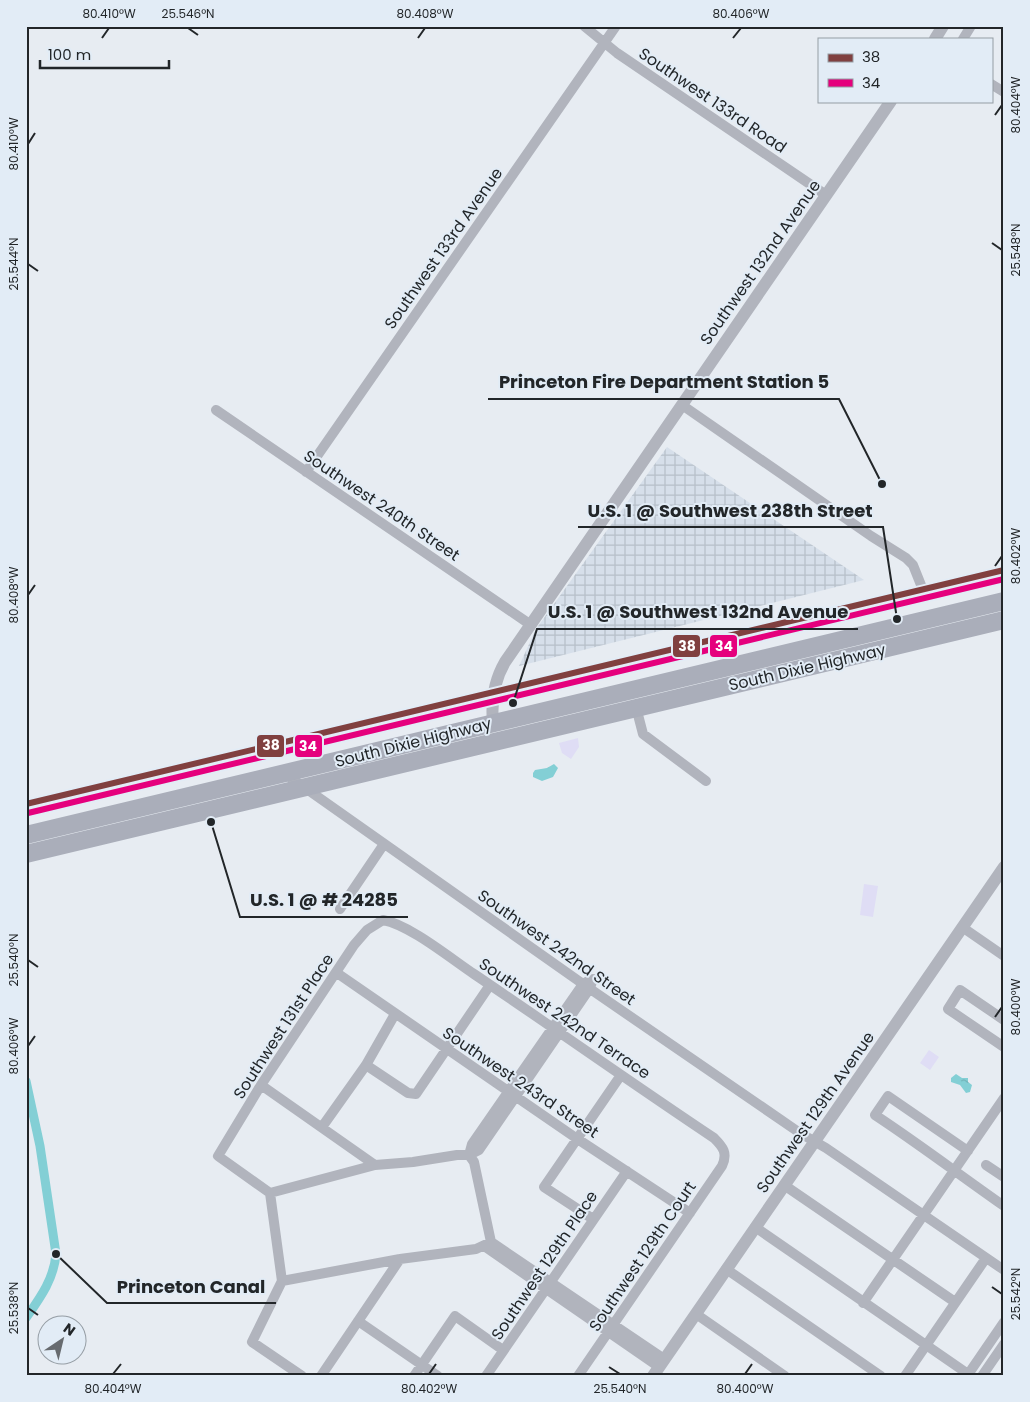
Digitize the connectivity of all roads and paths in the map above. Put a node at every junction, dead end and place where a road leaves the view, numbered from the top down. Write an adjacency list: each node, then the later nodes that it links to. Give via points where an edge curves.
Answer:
1 (584, 26): 7 (street, Southwest 133rd Road)
2 (616, 26): 7 (street, Southwest 133rd Avenue)
3 (943, 26): 5 (street)
4 (971, 26): 6 (street)
5 (936, 38)
6 (964, 38)
7 (605, 42): 11 (street, Southwest 133rd Road); 14 (street, Southwest 133rd Avenue)
8 (992, 85): 9 (street)
9 (1004, 92)
10 (891, 102): 11 (street, Southwest 132nd Avenue)
11 (826, 195): 12 (street, Southwest 132nd Avenue)
12 (682, 405): 15 (street, via 906,558 913,565); 18 (street, Southwest 132nd Avenue)
13 (216, 410): 14 (street, Southwest 240th Street)
14 (306, 472): 18 (street, Southwest 240th Street)
15 (923, 590)
16 (1004, 602): 20 (highway, South Dixie Highway)
17 (1004, 620): 19 (highway, South Dixie Highway)
18 (531, 625): 20 (street, Southwest 132nd Avenue, via 499,673 491,707)
19 (636, 708): 20 (highway, via 579,712 516,728); 21 (highway, South Dixie Highway); 23 (street, via 644,734)
20 (493, 723): 21 (highway, via 475,737 403,756); 22 (highway, South Dixie Highway)
21 (386, 768): 24 (highway, South Dixie Highway)
22 (284, 773): 24 (street, Southwest 242nd Street); 25 (highway, South Dixie Highway)
23 (706, 781)
24 (303, 787): 27 (highway, South Dixie Highway); 28 (street, Southwest 242nd Street)
25 (224, 788): 26 (highway, South Dixie Highway); 27 (highway, via 195,804 103,825)
26 (26, 835)
27 (90, 838): 29 (highway, South Dixie Highway)
28 (384, 844): 31 (street); 37 (street, Southwest 242nd Street)
29 (26, 854)
30 (1004, 867): 33 (street, Southwest 129th Avenue)
31 (340, 909)
32 (383, 920): 35 (street, Southwest 131st Place, via 372,925 360,937); 36 (street, Southwest 242nd Terrace, via 408,930)
33 (962, 927): 34 (street); 50 (street, Southwest 129th Avenue)
34 (1004, 956)
35 (337, 973): 38 (street, Southwest 243rd Street); 45 (street, Southwest 131st Place)
36 (490, 985): 40 (street, Southwest 242nd Terrace); 42 (street)
37 (586, 986): 40 (street); 50 (street, Southwest 242nd Street)
38 (395, 1014): 42 (street, Southwest 243rd Street); 43 (street)
39 (1004, 1020): 41 (street, via 960,990 948,1009)
40 (556, 1031): 44 (street, Southwest 242nd Terrace); 46 (street)
41 (1004, 1047)
42 (446, 1049): 43 (street, via 413,1095); 46 (street, Southwest 243rd Street)
43 (366, 1065): 48 (street)
44 (620, 1075): 49 (street); 51 (street, Southwest 242nd Terrace, via 714,1138)
45 (261, 1085): 48 (street); 60 (street, Southwest 131st Place, via 218,1156)
46 (512, 1094): 49 (street, Southwest 243rd Street); 53 (street, via 472,1144)
47 (1004, 1098): 52 (street)
48 (322, 1127): 54 (street)
49 (576, 1138): 57 (street, Southwest 243rd Street); 64 (street, via 544,1187)
50 (814, 1142): 59 (street, Southwest 129th Avenue); 63 (street, Southwest 242nd Street)
51 (724, 1150): 62 (street, Southwest 129th Court, via 726,1155 722,1166)
52 (968, 1151): 56 (street); 56 (street, via 888,1096 875,1115)
53 (469, 1155): 54 (street); 66 (street, via 474,1162)
54 (375, 1165): 60 (street)
55 (986, 1165): 58 (street)
56 (954, 1170): 61 (street); 63 (street)
57 (626, 1171): 62 (street, Southwest 243rd Street); 64 (street, Southwest 129th Place)
58 (1004, 1177)
59 (784, 1185): 65 (street, Southwest 129th Avenue); 69 (street)
60 (270, 1193): 72 (street)
61 (1002, 1200)
62 (690, 1213): 79 (street, Southwest 129th Court)
63 (924, 1215): 67 (street, Southwest 242nd Street); 69 (street)
64 (593, 1219): 73 (street, Southwest 129th Place)
65 (755, 1227): 70 (street, Southwest 129th Avenue); 75 (street)
66 (488, 1244): 68 (street, via 476,1249); 73 (street)
67 (986, 1258): 71 (street, Southwest 242nd Street); 74 (street)
68 (400, 1259): 72 (street); 77 (street)
69 (893, 1260): 74 (street); 75 (street)
70 (726, 1269): 76 (street, Southwest 129th Avenue); 93 (street)
71 (1004, 1270)
72 (282, 1281): 86 (street, via 252,1342)
73 (547, 1285): 79 (street); 82 (street, Southwest 129th Place)
74 (955, 1302): 81 (street)
75 (863, 1303): 81 (street)
76 (696, 1314): 84 (street, Southwest 129th Avenue); 92 (street)
77 (358, 1321): 83 (street); 87 (street)
78 (1004, 1322): 85 (street)
79 (611, 1329): 84 (street); 91 (street, Southwest 129th Court)
80 (1004, 1344): 95 (street)
81 (926, 1345): 85 (street); 94 (street)
82 (503, 1350): 83 (street, via 455,1316); 90 (street, Southwest 129th Place)
83 (421, 1364): 88 (street); 89 (street)
84 (659, 1367)
85 (969, 1375)
86 (302, 1376)
87 (321, 1376)
88 (414, 1376)
89 (438, 1376)
90 (486, 1376)
91 (578, 1376)
92 (785, 1376)
93 (881, 1376)
94 (904, 1376)
95 (982, 1376)

